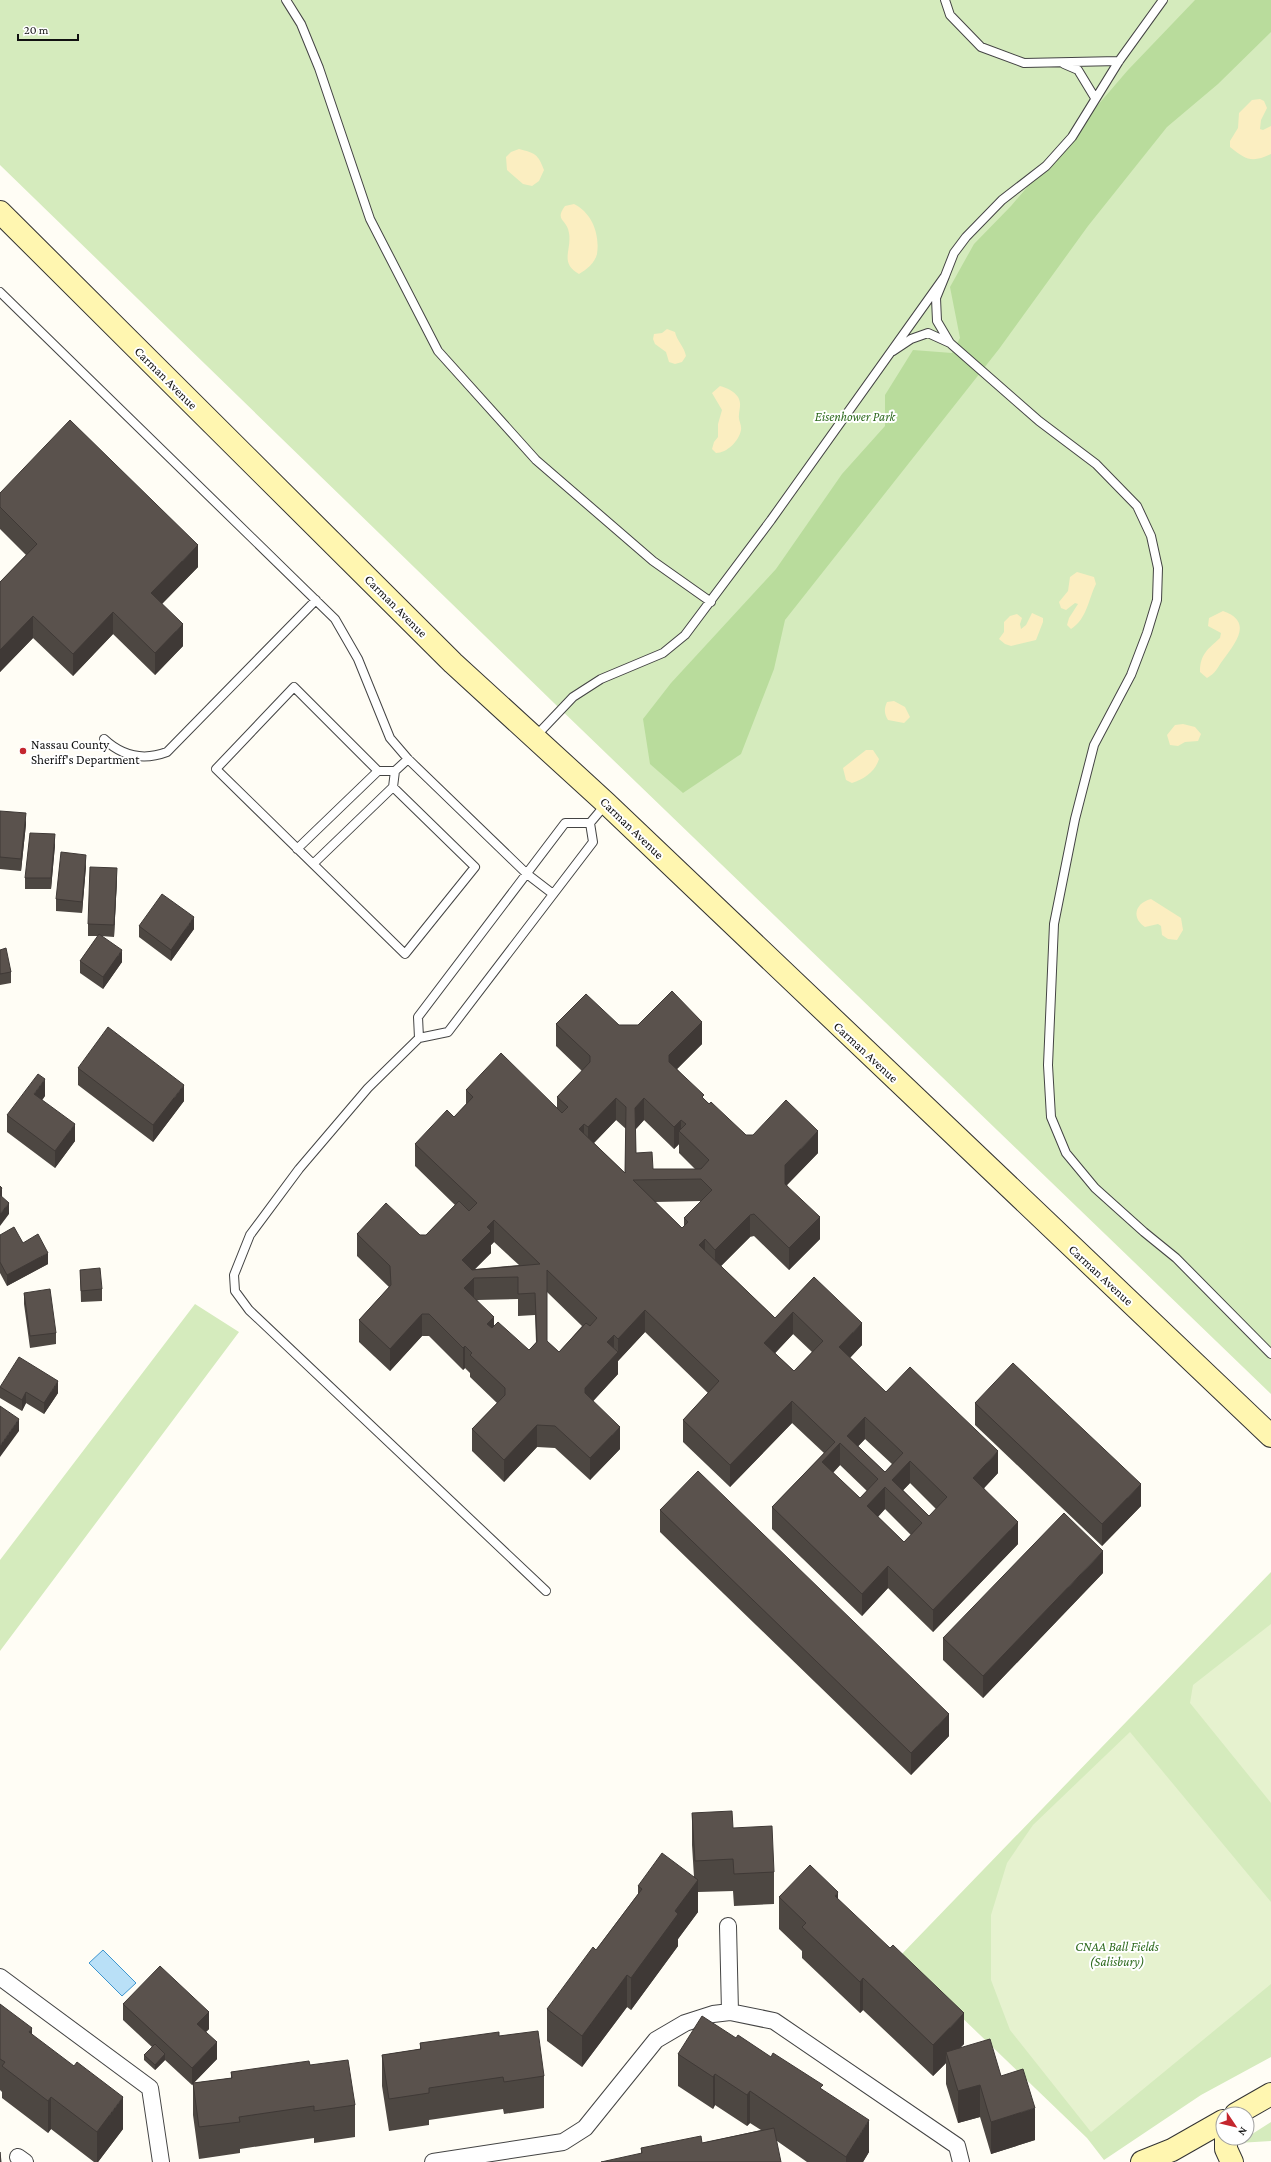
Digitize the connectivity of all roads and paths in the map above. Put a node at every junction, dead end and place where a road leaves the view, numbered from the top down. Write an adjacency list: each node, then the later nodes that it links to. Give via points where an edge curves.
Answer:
1 (286, 0): 13 (lane, via 301,24 319,68 370,219 438,351 536,460 653,561)
2 (945, 0): 5 (lane, via 950,15 981,46 1024,63)
3 (1163, 0): 4 (lane)
4 (1119, 61): 5 (lane); 6 (lane)
5 (1062, 62): 6 (lane, via 1078,70)
6 (1095, 98): 8 (lane, via 1072,137 1046,166 1002,200 966,237 954,253)
7 (0, 212): 14 (main road, Carman Avenue, via 447,657)
8 (945, 276): 10 (lane, via 936,298 937,321); 11 (lane)
9 (0, 292): 12 (lane)
10 (950, 343): 11 (lane, via 928,333 911,339); 27 (lane, via 1039,420 1096,464 1137,506 1151,536 1158,568 1157,600 1147,633 1131,675 1094,745 1075,819 1054,924 1048,1065 1051,1117 1066,1153 1095,1188 1176,1258)
11 (889, 354): 13 (lane)
12 (316, 600): 15 (lane, via 167,752 156,756 139,756 115,749); 16 (lane, via 335,619 358,659 390,738)
13 (711, 602): 14 (lane, via 685,635 663,653 601,679 573,697)
14 (534, 737): 20 (main road, Carman Avenue)
15 (104, 739)
16 (408, 758): 18 (lane); 24 (lane)
17 (378, 771): 18 (lane); 22 (lane); 22 (lane, via 294,687 216,769)
18 (395, 771): 19 (lane)
19 (393, 787): 23 (lane); 23 (lane, via 475,867 405,954)
20 (606, 803): 21 (lane); 28 (main road, Carman Avenue)
21 (590, 823): 24 (lane, via 565,823); 25 (lane, via 593,842)
22 (297, 848): 23 (lane)
23 (313, 864)
24 (527, 874): 25 (lane); 26 (lane, via 418,1018)
25 (553, 894): 26 (lane, via 448,1032)
26 (419, 1038): 29 (lane, via 368,1088 299,1169 250,1234 234,1275 235,1291 249,1310)
27 (1271, 1354)
28 (1271, 1436)
29 (546, 1590)
30 (728, 1926): 32 (street)
31 (0, 1977): 37 (street, via 150,2088)
32 (730, 2012): 38 (street, via 713,2014 685,2023 656,2040 585,2128 563,2142); 39 (street, via 774,2021 957,2146)
33 (1271, 2094): 34 (main road)
34 (1250, 2106)
35 (1215, 2126): 40 (main road, via 1172,2150)
36 (1226, 2146): 41 (main road)
37 (161, 2162)
38 (433, 2162)
39 (961, 2162)
40 (1142, 2162)
41 (1232, 2162)

